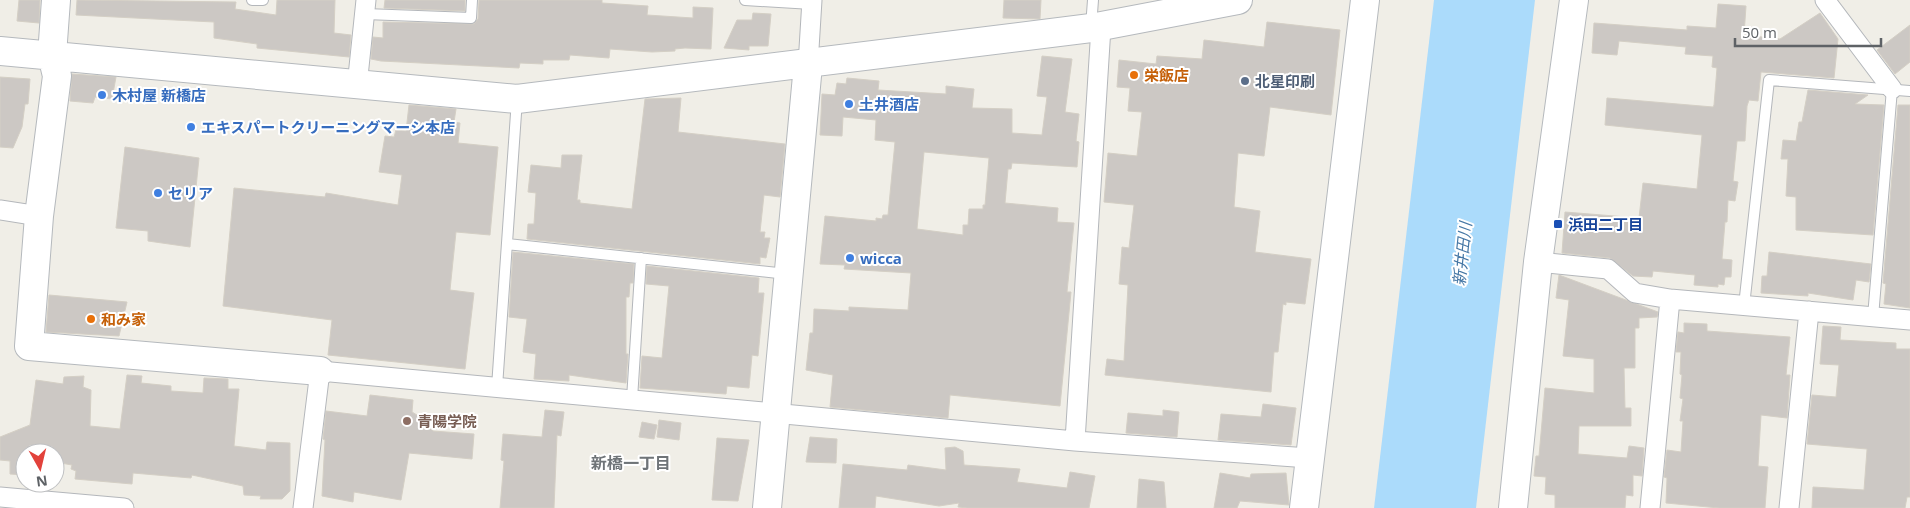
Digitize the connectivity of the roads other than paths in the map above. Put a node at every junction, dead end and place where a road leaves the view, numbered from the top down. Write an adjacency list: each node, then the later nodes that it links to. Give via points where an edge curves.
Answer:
1 (56, 0): 15 (street)
2 (252, 0): 3 (lane)
3 (263, 0)
4 (472, 0): 12 (lane, via 471,18)
5 (745, 0): 11 (lane)
6 (1093, 0): 13 (lane)
7 (1238, 0): 13 (street)
8 (1365, 0): 36 (street)
9 (1574, 0): 24 (street)
10 (1825, 0): 18 (street)
11 (812, 2): 16 (street)
12 (365, 7): 17 (street)
13 (1096, 28): 16 (street); 35 (street)
14 (0, 50): 15 (street)
15 (52, 55): 17 (street); 21 (street, via 57,76)
16 (808, 65): 19 (street); 25 (street)
17 (357, 86): 19 (street)
18 (1901, 90): 27 (lane, via 1769,80); 29 (lane)
19 (517, 99): 22 (lane)
20 (0, 210): 21 (street)
21 (38, 216): 31 (street, via 29,346)
22 (507, 244): 23 (lane); 32 (lane)
23 (641, 258): 25 (lane); 33 (lane)
24 (1538, 262): 26 (street, via 1608,269 1635,293); 42 (street)
25 (789, 274): 34 (street)
26 (1670, 299): 27 (street); 43 (street)
27 (1744, 306): 28 (street)
28 (1810, 311): 29 (street); 44 (street)
29 (1873, 317): 30 (street)
30 (1910, 320)
31 (320, 372): 32 (street); 39 (street)
32 (497, 387): 33 (street)
33 (632, 399): 34 (street)
34 (776, 412): 35 (street); 40 (street)
35 (1075, 441): 36 (street)
36 (1310, 458): 41 (street)
37 (0, 497): 38 (street)
38 (124, 508)
39 (303, 508)
40 (767, 508)
41 (1304, 508)
42 (1513, 508)
43 (1650, 508)
44 (1789, 508)

